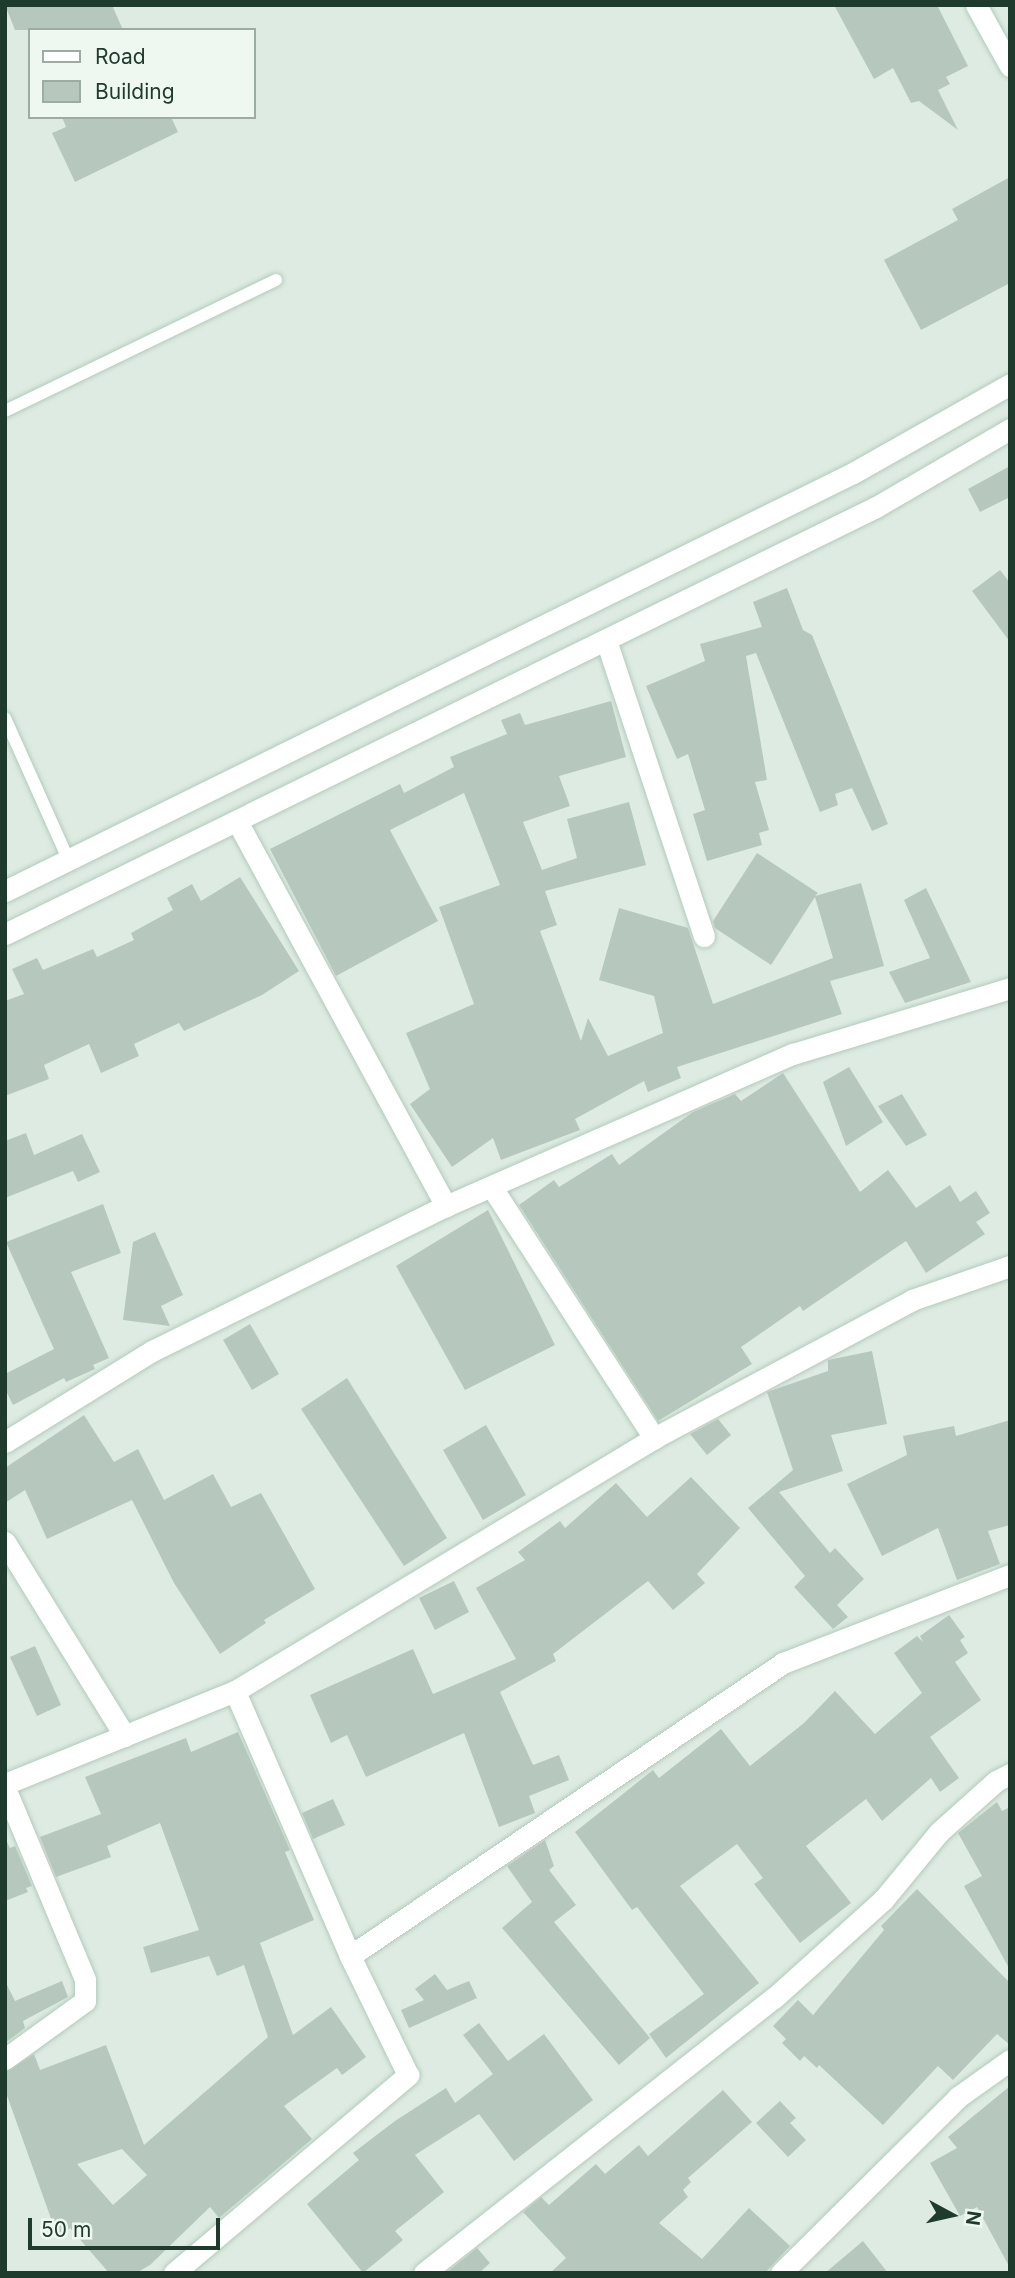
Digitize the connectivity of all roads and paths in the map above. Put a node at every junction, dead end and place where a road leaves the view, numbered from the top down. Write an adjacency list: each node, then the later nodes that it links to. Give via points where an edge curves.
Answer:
1 (976, 5): 2 (street)
2 (1010, 66)
3 (276, 280): 5 (lane)
4 (1010, 384): 10 (street, via 853,473)
5 (5, 411)
6 (1010, 429): 7 (street, via 876,507)
7 (606, 640): 9 (street); 13 (street)
8 (5, 718): 10 (lane)
9 (238, 823): 12 (street); 16 (street)
10 (68, 859): 11 (street)
11 (5, 891)
12 (5, 934)
13 (704, 936)
14 (1010, 988): 15 (street, via 793,1054)
15 (493, 1189): 16 (street); 18 (street)
16 (446, 1206): 19 (street, via 152,1351)
17 (1010, 1266): 18 (street, via 912,1300)
18 (654, 1438): 22 (street)
19 (5, 1442)
20 (5, 1542): 23 (street)
21 (1010, 1575): 26 (street, via 783,1663)
22 (235, 1691): 23 (street); 26 (street)
23 (125, 1736): 25 (street)
24 (1010, 1774): 30 (street, via 939,1832 883,1900 774,1998)
25 (5, 1786): 27 (street, via 85,1979 85,2001)
26 (350, 1956): 29 (street, via 408,2075)
27 (5, 2059)
28 (1010, 2060): 31 (street, via 958,2097)
29 (174, 2273)
30 (424, 2273)
31 (781, 2273)

